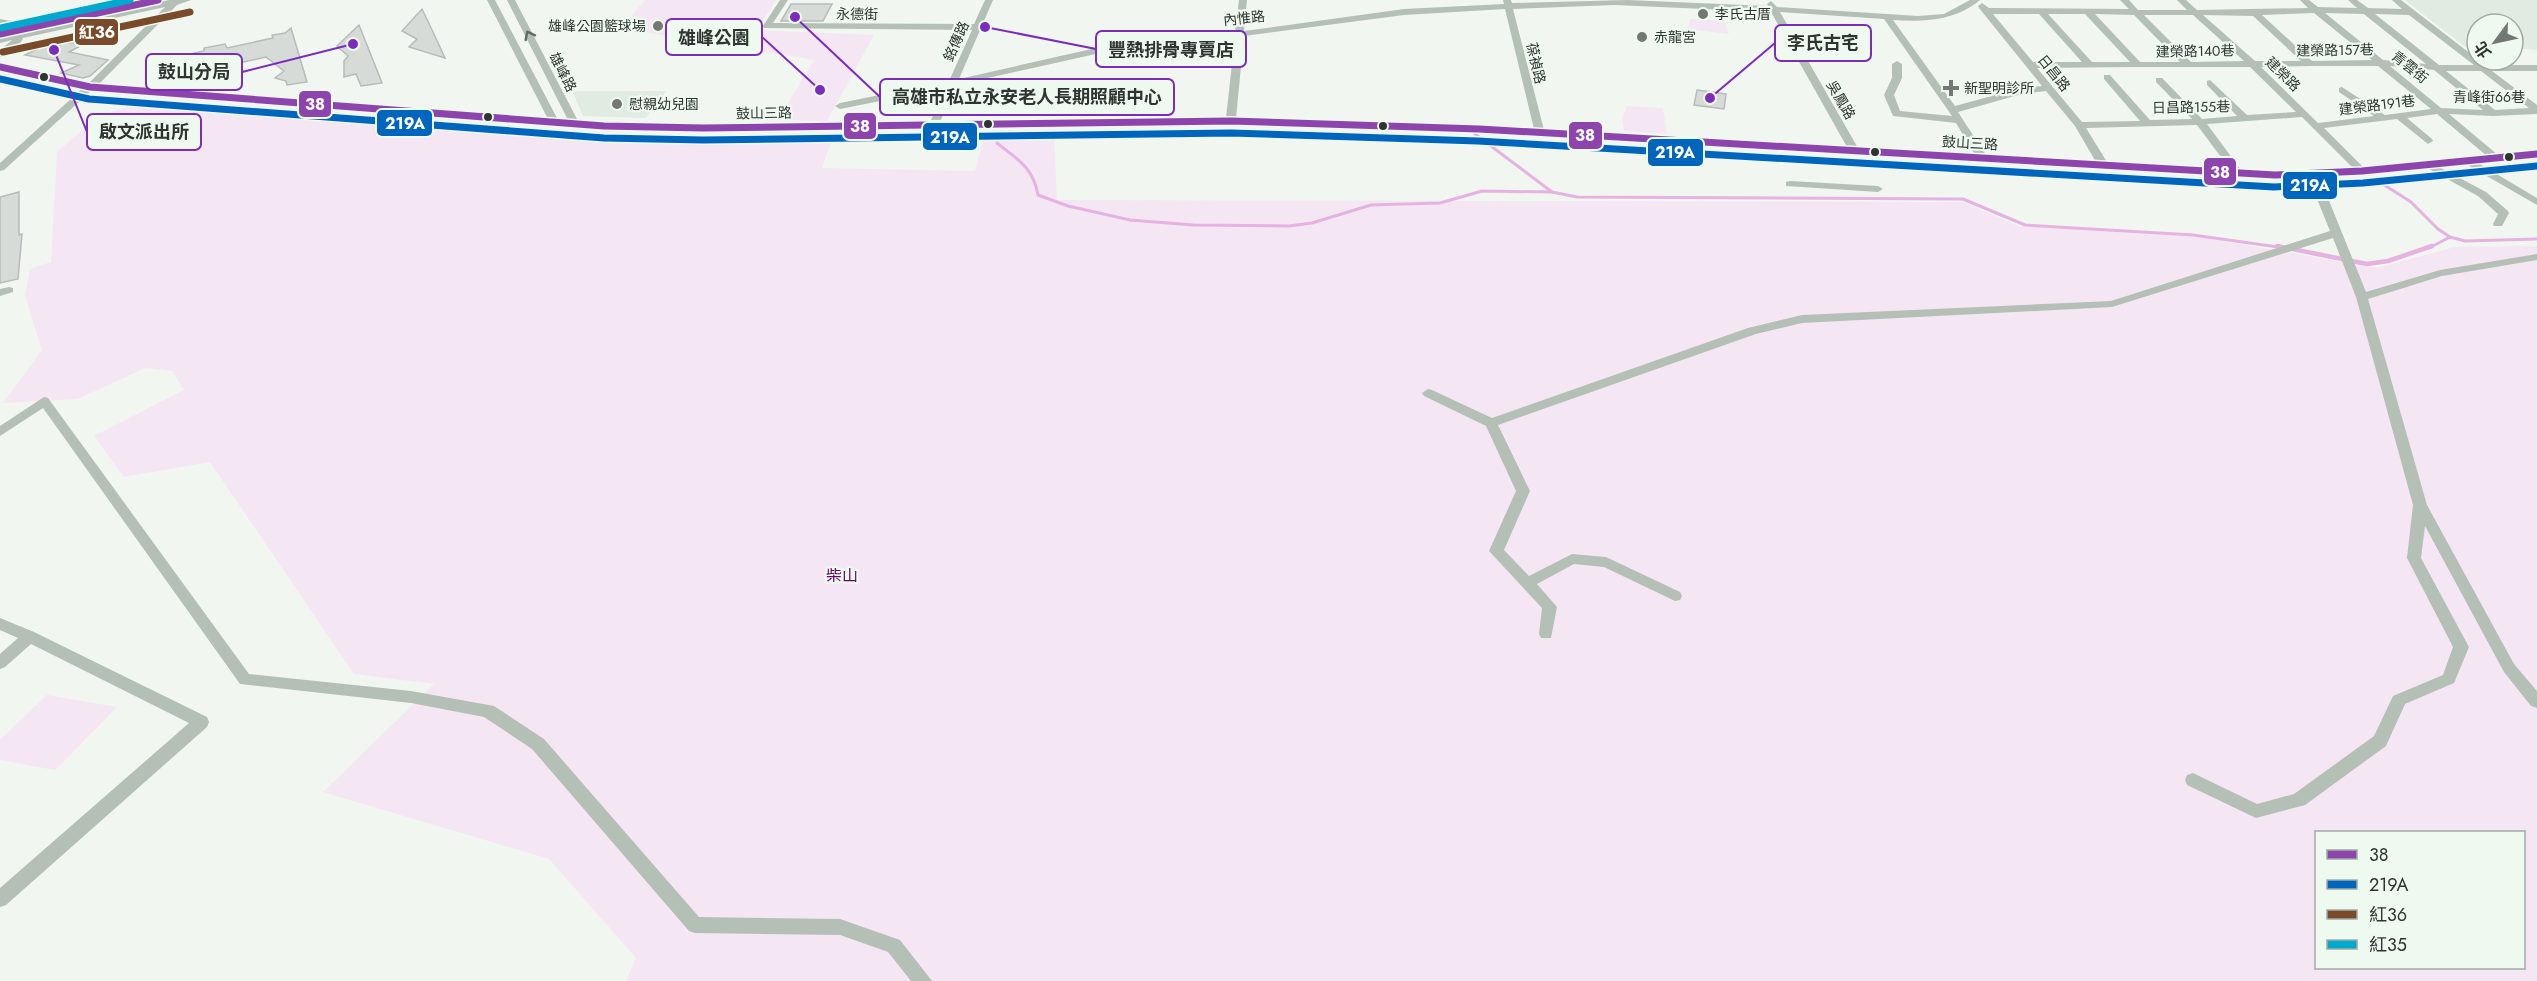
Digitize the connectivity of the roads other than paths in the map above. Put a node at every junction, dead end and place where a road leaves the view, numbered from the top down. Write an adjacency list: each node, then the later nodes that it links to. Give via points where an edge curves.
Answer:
1 (158, 0): 29 (street)
2 (187, 0): 14 (street)
3 (491, 0): 67 (street, 雄峰路)
4 (511, 0): 68 (street, 雄峰路, one-way to 4)
5 (784, 0): 28 (street, 永德街, via 767,26)
6 (989, 0): 28 (street, 銘傳路)
7 (1243, 0): 31 (street)
8 (1976, 0): 19 (street, 日昌路); 26 (street, 內惟路, via 1937,19)
9 (2124, 0): 22 (street)
10 (2181, 0): 23 (street, 建榮路)
11 (2304, 0): 17 (street, 青雲街)
12 (2352, 0): 18 (street)
13 (2396, 0): 24 (street)
14 (174, 1): 29 (street); 51 (street)
15 (1507, 3): 16 (street, 內惟路); 31 (street, 內惟路); 72 (street, 葆禎路)
16 (1771, 4): 26 (street, 內惟路); 74 (street, 吳鳳路)
17 (2316, 9): 18 (street); 25 (street); 35 (street, 青雲街)
18 (2365, 10): 24 (street); 44 (street)
19 (1986, 11): 20 (street); 41 (street, 日昌路)
20 (2041, 11): 21 (street); 40 (street)
21 (2087, 11): 22 (street); 42 (street)
22 (2137, 12): 23 (street); 37 (street)
23 (2194, 12): 25 (street); 38 (street, 建榮路)
24 (2413, 12): 33 (street)
25 (2255, 13): 39 (street)
26 (1887, 17): 55 (street)
27 (0, 22): 29 (street, via 8,23)
28 (977, 27): 50 (street, 銘傳路)
29 (19, 33): 30 (street); 32 (street); 34 (street)
30 (0, 34)
31 (1240, 34): 50 (street, 內惟路, via 1136,42); 64 (street)
32 (0, 40)
33 (2465, 53)
34 (0, 54)
35 (2382, 63): 39 (street, 建榮路157巷); 44 (street, 建榮路157巷); 57 (street, 青雲街)
36 (1897, 64): 63 (street, via 1897,78 1889,95 1896,114)
37 (2188, 64): 38 (street, 建榮路140巷); 42 (street, 建榮路140巷)
38 (2253, 64): 39 (street, 建榮路157巷); 59 (street, 建榮路)
39 (2310, 64)
40 (2089, 65): 41 (street, 建榮路140巷); 42 (street, 建榮路140巷)
41 (2030, 66): 52 (street, 日昌路)
42 (2139, 66)
43 (0, 67): 51 (street, 鼓山三路)
44 (2438, 68): 45 (street, 建榮路157巷); 58 (street)
45 (2465, 68)
46 (2489, 72): 56 (street)
47 (2107, 77): 65 (street)
48 (2159, 80): 66 (street)
49 (2210, 83): 62 (street)
50 (952, 84): 54 (street, 內惟路); 69 (street, 銘傳路)
51 (90, 87): 67 (street, 鼓山三路); 83 (street)
52 (2049, 88): 55 (street, via 2021,91); 70 (street, 日昌路)
53 (2342, 90): 60 (street)
54 (840, 106)
55 (1953, 110): 63 (street)
56 (2537, 110): 58 (street, 青峰街66巷)
57 (2441, 111): 58 (street, 青峰街66巷); 61 (street, 建榮路191巷); 78 (street, 青雲街)
58 (2493, 113)
59 (2304, 114): 62 (street, 日昌路155巷); 71 (street, 建榮路)
60 (2382, 117): 61 (street, 建榮路191巷); 71 (street, 建榮路191巷)
61 (2400, 117): 73 (street)
62 (2245, 119): 66 (street, 日昌路155巷)
63 (1958, 120): 77 (street)
64 (1231, 121): 69 (street, 鼓山三路); 72 (street, 鼓山三路)
65 (2146, 122): 66 (street, 日昌路155巷); 70 (street, 日昌路155巷)
66 (2200, 122): 85 (street)
67 (555, 123): 68 (street, 鼓山三路)
68 (575, 124): 69 (street, 鼓山三路, via 682,128)
69 (934, 125)
70 (2079, 125): 82 (street, 日昌路)
71 (2315, 126): 84 (street, 建榮路)
72 (1540, 133): 74 (street, 鼓山三路)
73 (2428, 141)
74 (1854, 150): 77 (street, 鼓山三路)
75 (2537, 154): 76 (street, 鼓山三路)
76 (2522, 155): 78 (street, 鼓山三路); 81 (street)
77 (1982, 157): 82 (street, 鼓山三路)
78 (2496, 158): 79 (street, 鼓山三路)
79 (2468, 161): 80 (street, 鼓山三路); 89 (street)
80 (2429, 165): 84 (street, 鼓山三路); 90 (street, via 2482,194 2504,213)
81 (2537, 165)
82 (2104, 166): 85 (street, 鼓山三路)
83 (0, 168)
84 (2362, 171): 86 (street, 鼓山三路)
85 (2238, 173): 86 (street, 鼓山三路)
86 (2313, 175): 91 (street)
87 (1790, 184): 88 (street)
88 (1878, 189)
89 (2537, 202)
90 (2498, 224)
91 (2336, 233): 93 (street); 95 (street, via 2112,304 1802,319 1752,331)
92 (2537, 257): 93 (street, via 2440,273)
93 (2362, 297): 97 (street)
94 (1428, 393): 95 (street)
95 (1491, 423): 98 (street, via 1523,490 1496,551)
96 (0, 432): 107 (street, via 44,401 245,680 411,697 488,711 538,744 695,925 840,927 894,946)
97 (2420, 505): 104 (street, via 2509,668); 105 (street, via 2414,558 2461,647 2449,679 2399,700 2380,741 2299,800 2256,811)
98 (1527, 583): 99 (street, via 1572,559 1595,561 1606,562); 101 (street, via 1550,607)
99 (1675, 596)
100 (0, 624): 102 (street)
101 (1546, 634)
102 (29, 636): 103 (street); 106 (street, via 201,722)
103 (0, 663)
104 (2537, 702)
105 (2193, 780)
106 (0, 899)
107 (923, 981)

